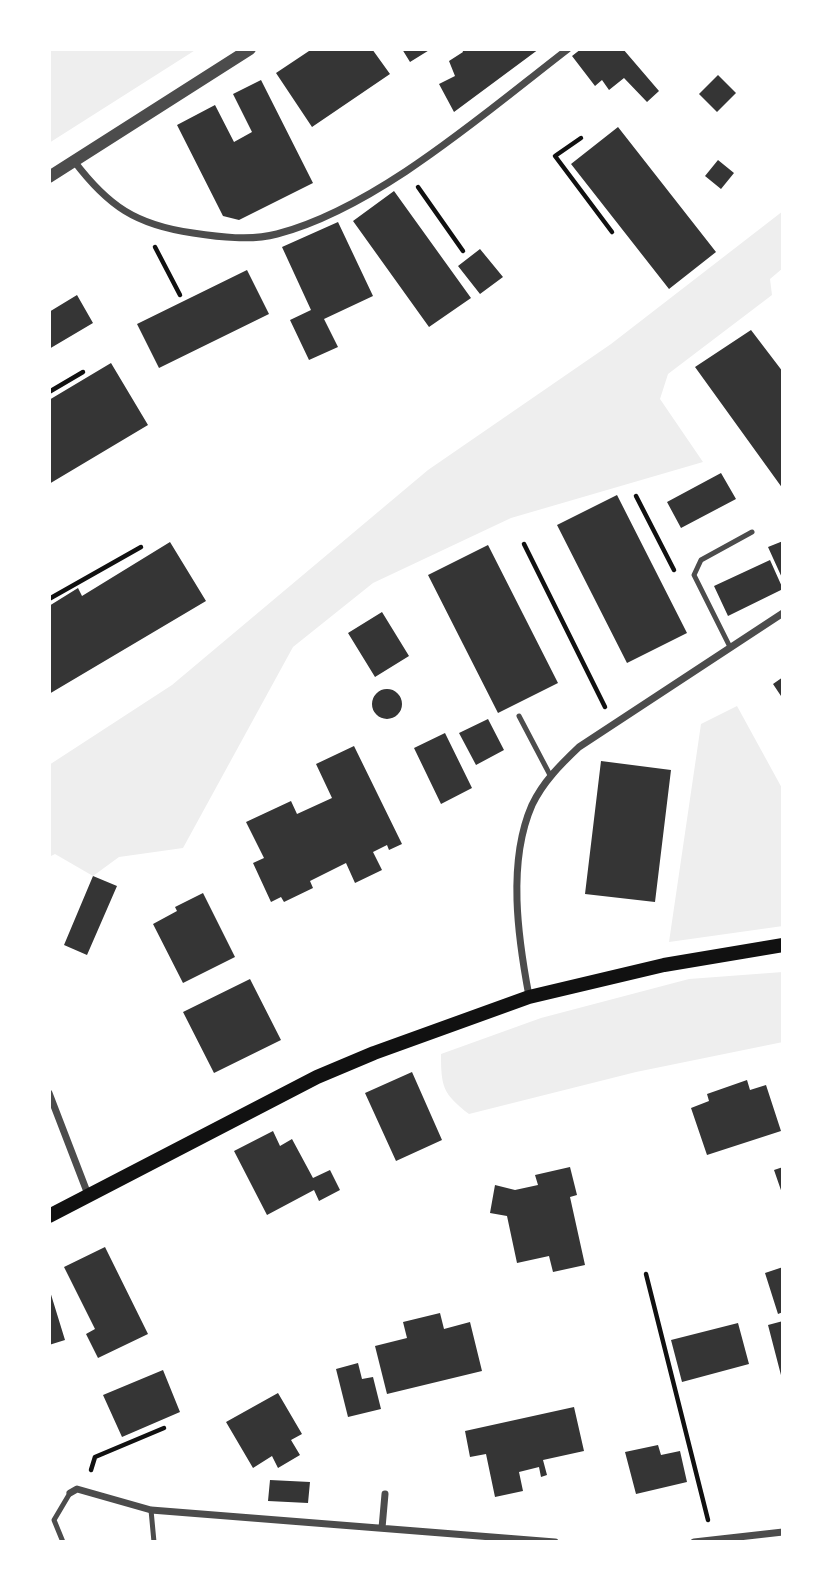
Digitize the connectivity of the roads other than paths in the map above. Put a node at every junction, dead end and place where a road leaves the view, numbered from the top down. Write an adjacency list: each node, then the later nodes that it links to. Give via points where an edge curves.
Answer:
1 (250, 49): 3 (street)
2 (568, 49): 3 (street, via 406,169 339,212 275,234 220,237 142,222 98,193)
3 (74, 161): 4 (street)
4 (49, 177)
5 (752, 532): 7 (lane, via 701,560 694,575)
6 (783, 613): 7 (street)
7 (730, 648): 9 (street, via 613,723)
8 (519, 716): 9 (lane)
9 (550, 775): 11 (street, via 531,806 517,884 518,936)
10 (783, 945): 11 (main road, via 664,965)
11 (529, 997): 13 (main road, via 317,1077)
12 (49, 1093): 13 (street)
13 (89, 1198): 14 (main road)
14 (49, 1216)
15 (70, 1493): 17 (street, via 77,1489); 21 (lane, via 54,1520)
16 (385, 1494): 18 (street)
17 (151, 1510): 18 (street); 22 (lane)
18 (382, 1528): 23 (street)
19 (783, 1532): 20 (street)
20 (714, 1541): 24 (street)
21 (63, 1542)
22 (154, 1542)
23 (555, 1542)
24 (694, 1542)

